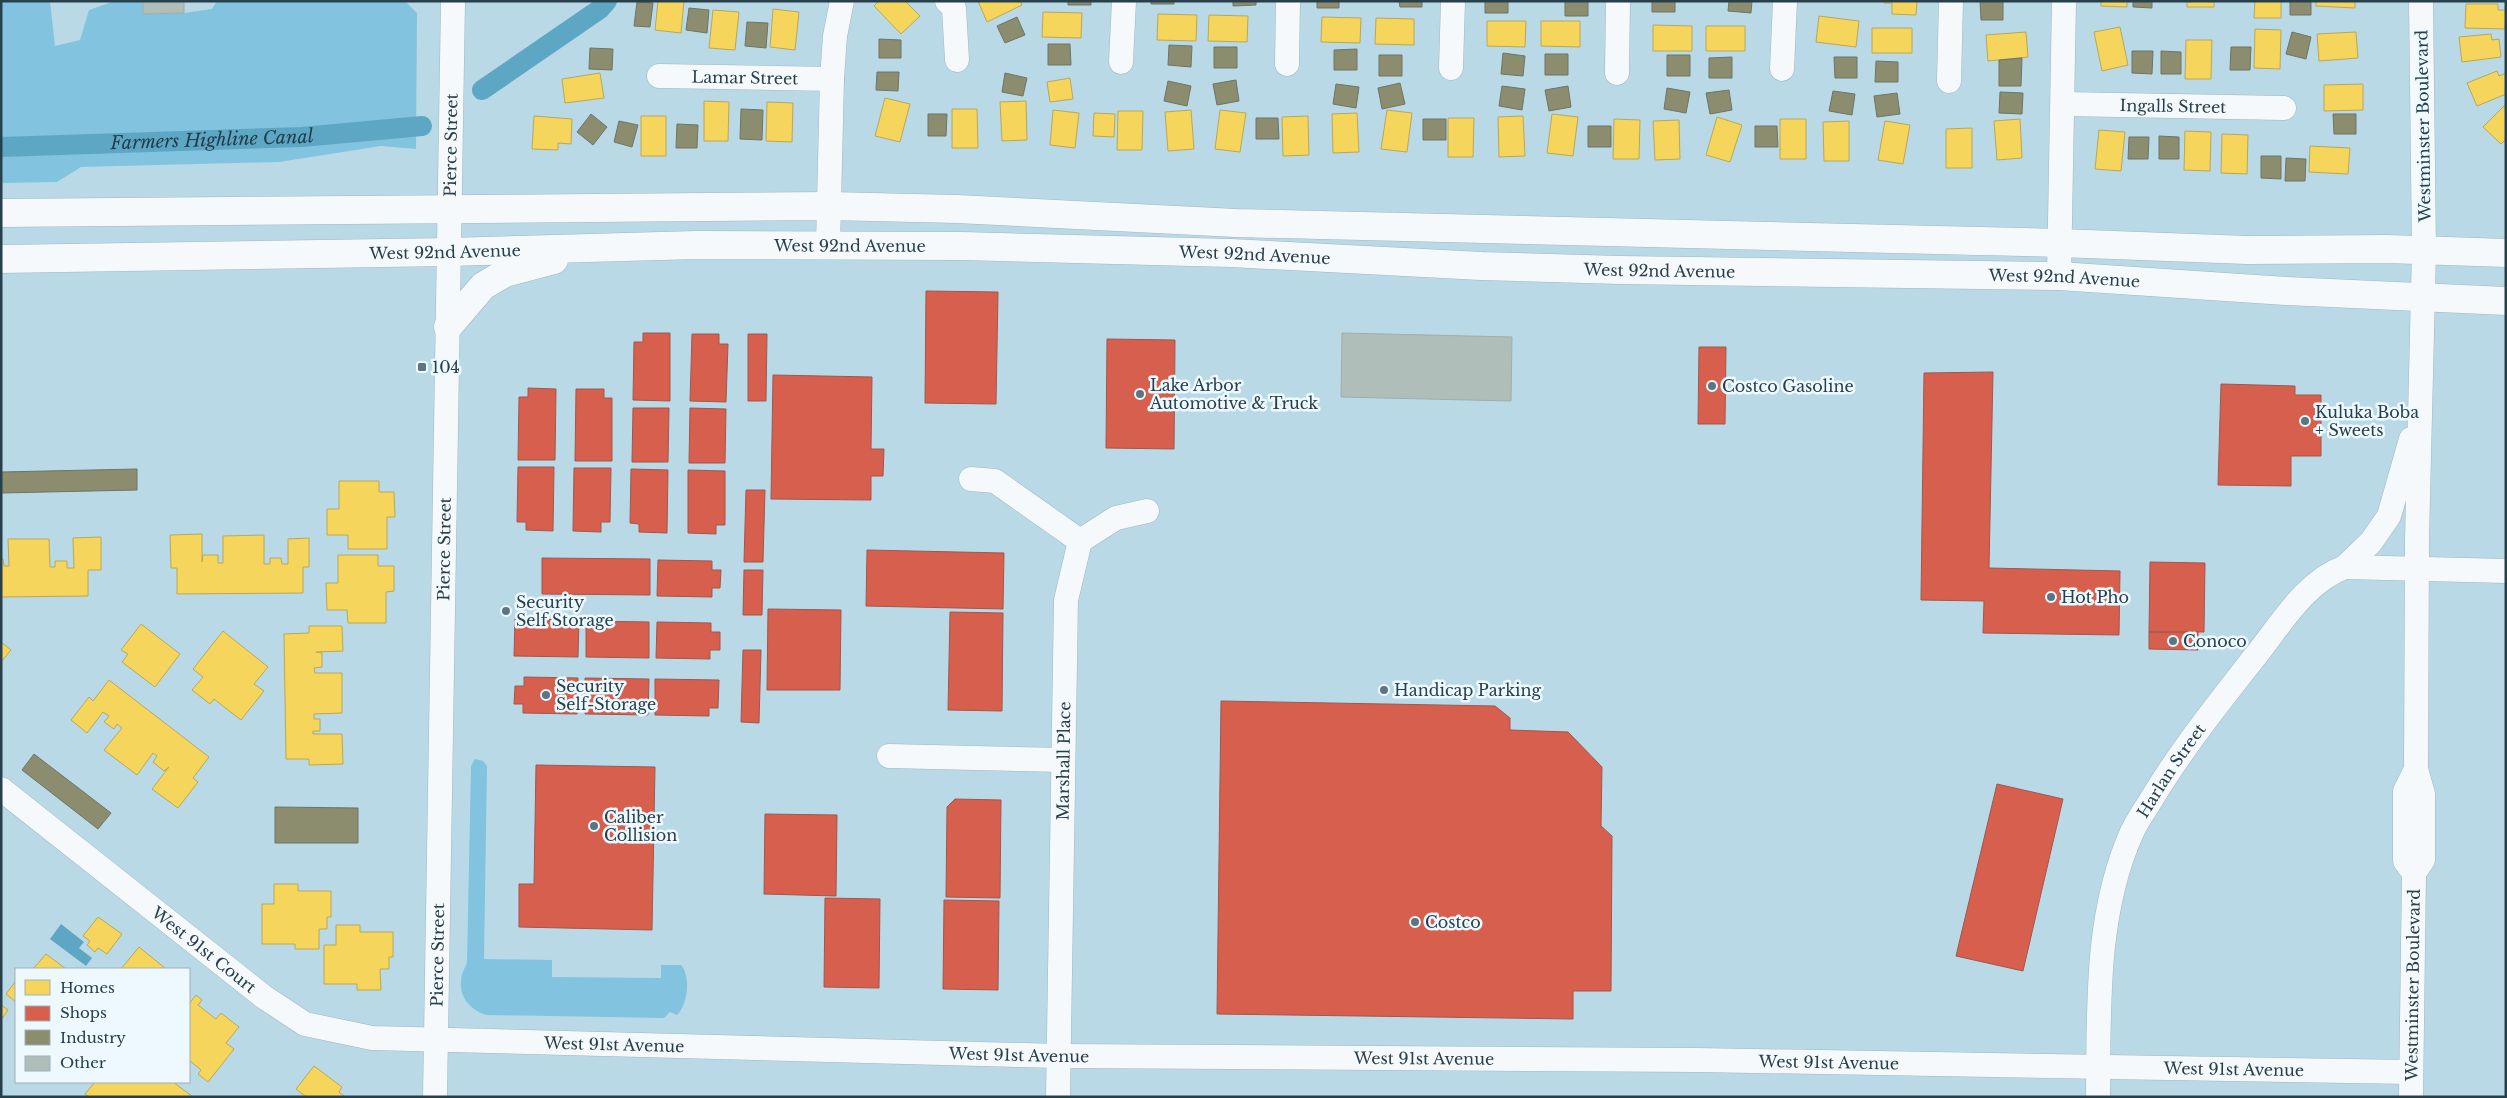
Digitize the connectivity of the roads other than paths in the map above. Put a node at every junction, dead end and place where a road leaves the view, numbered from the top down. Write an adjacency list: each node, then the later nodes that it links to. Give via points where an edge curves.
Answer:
1 (453, 1): 24 (street, Pierce Street)
2 (842, 1): 19 (street)
3 (947, 1): 12 (street, via 954,8)
4 (1124, 1): 13 (street)
5 (1288, 1): 14 (street)
6 (1453, 1): 15 (street)
7 (1618, 1): 17 (street)
8 (1786, 1): 16 (street)
9 (1951, 1): 20 (street)
10 (2064, 1): 21 (street)
11 (2421, 1): 29 (street, Westminster Boulevard)
12 (957, 60)
13 (1121, 62)
14 (1287, 64)
15 (1451, 68)
16 (1782, 69)
17 (1617, 73)
18 (659, 76): 19 (street, Lamar Street)
19 (832, 79): 23 (street)
20 (1949, 81)
21 (2063, 104): 22 (street, Ingalls Street); 26 (street)
22 (2284, 108)
23 (829, 206): 24 (main road, West 92nd Avenue); 26 (main road, West 92nd Avenue, via 957,208 1236,224); 27 (street)
24 (450, 210): 25 (main road, West 92nd Avenue); 30 (street, Pierce Street)
25 (1, 213)
26 (2060, 243): 29 (main road, West 92nd Avenue, via 2247,250); 33 (street)
27 (828, 245): 28 (main road, West 92nd Avenue); 33 (main road, West 92nd Avenue, via 1231,253 1620,270)
28 (611, 248): 30 (main road, West 92nd Avenue); 36 (main road, via 505,274 477,291)
29 (2424, 250): 31 (main road, West 92nd Avenue); 34 (street, Westminster Boulevard)
30 (449, 252): 32 (main road, West 92nd Avenue); 36 (street, Pierce Street)
31 (2506, 253)
32 (1, 259)
33 (2059, 276): 34 (main road, West 92nd Avenue)
34 (2424, 297): 35 (main road, West 92nd Avenue); 37 (street, Westminster Boulevard)
35 (2506, 301)
36 (448, 327): 47 (street, Pierce Street)
37 (2420, 408): 41 (street, via 2389,516 2378,534); 42 (street, Westminster Boulevard)
38 (971, 479): 40 (street, via 995,481)
39 (1147, 511): 40 (street, via 1116,518)
40 (1080, 541): 45 (street, Marshall Place, via 1066,600)
41 (2345, 567): 42 (street, Harlan Street); 49 (street, Harlan Street, via 2309,588 2195,734 2132,832 2112,893 2101,962)
42 (2417, 568): 43 (street, Harlan Street); 50 (street, Westminster Boulevard, via 2416,769 2404,799 2405,861 2414,874)
43 (2506, 571)
44 (889, 756): 45 (street)
45 (1063, 760): 48 (street, Marshall Place)
46 (1, 789): 47 (street, West 91st Court, via 264,997 305,1024 372,1038)
47 (436, 1038): 48 (street, West 91st Avenue); 51 (street, Pierce Street)
48 (1059, 1056): 49 (street, West 91st Avenue); 52 (street, Marshall Place)
49 (2098, 1066): 50 (street, West 91st Avenue); 53 (street, Harlan Street)
50 (2411, 1072): 54 (street, Westminster Boulevard)
51 (435, 1097)
52 (1058, 1097)
53 (2098, 1097)
54 (2411, 1097)

